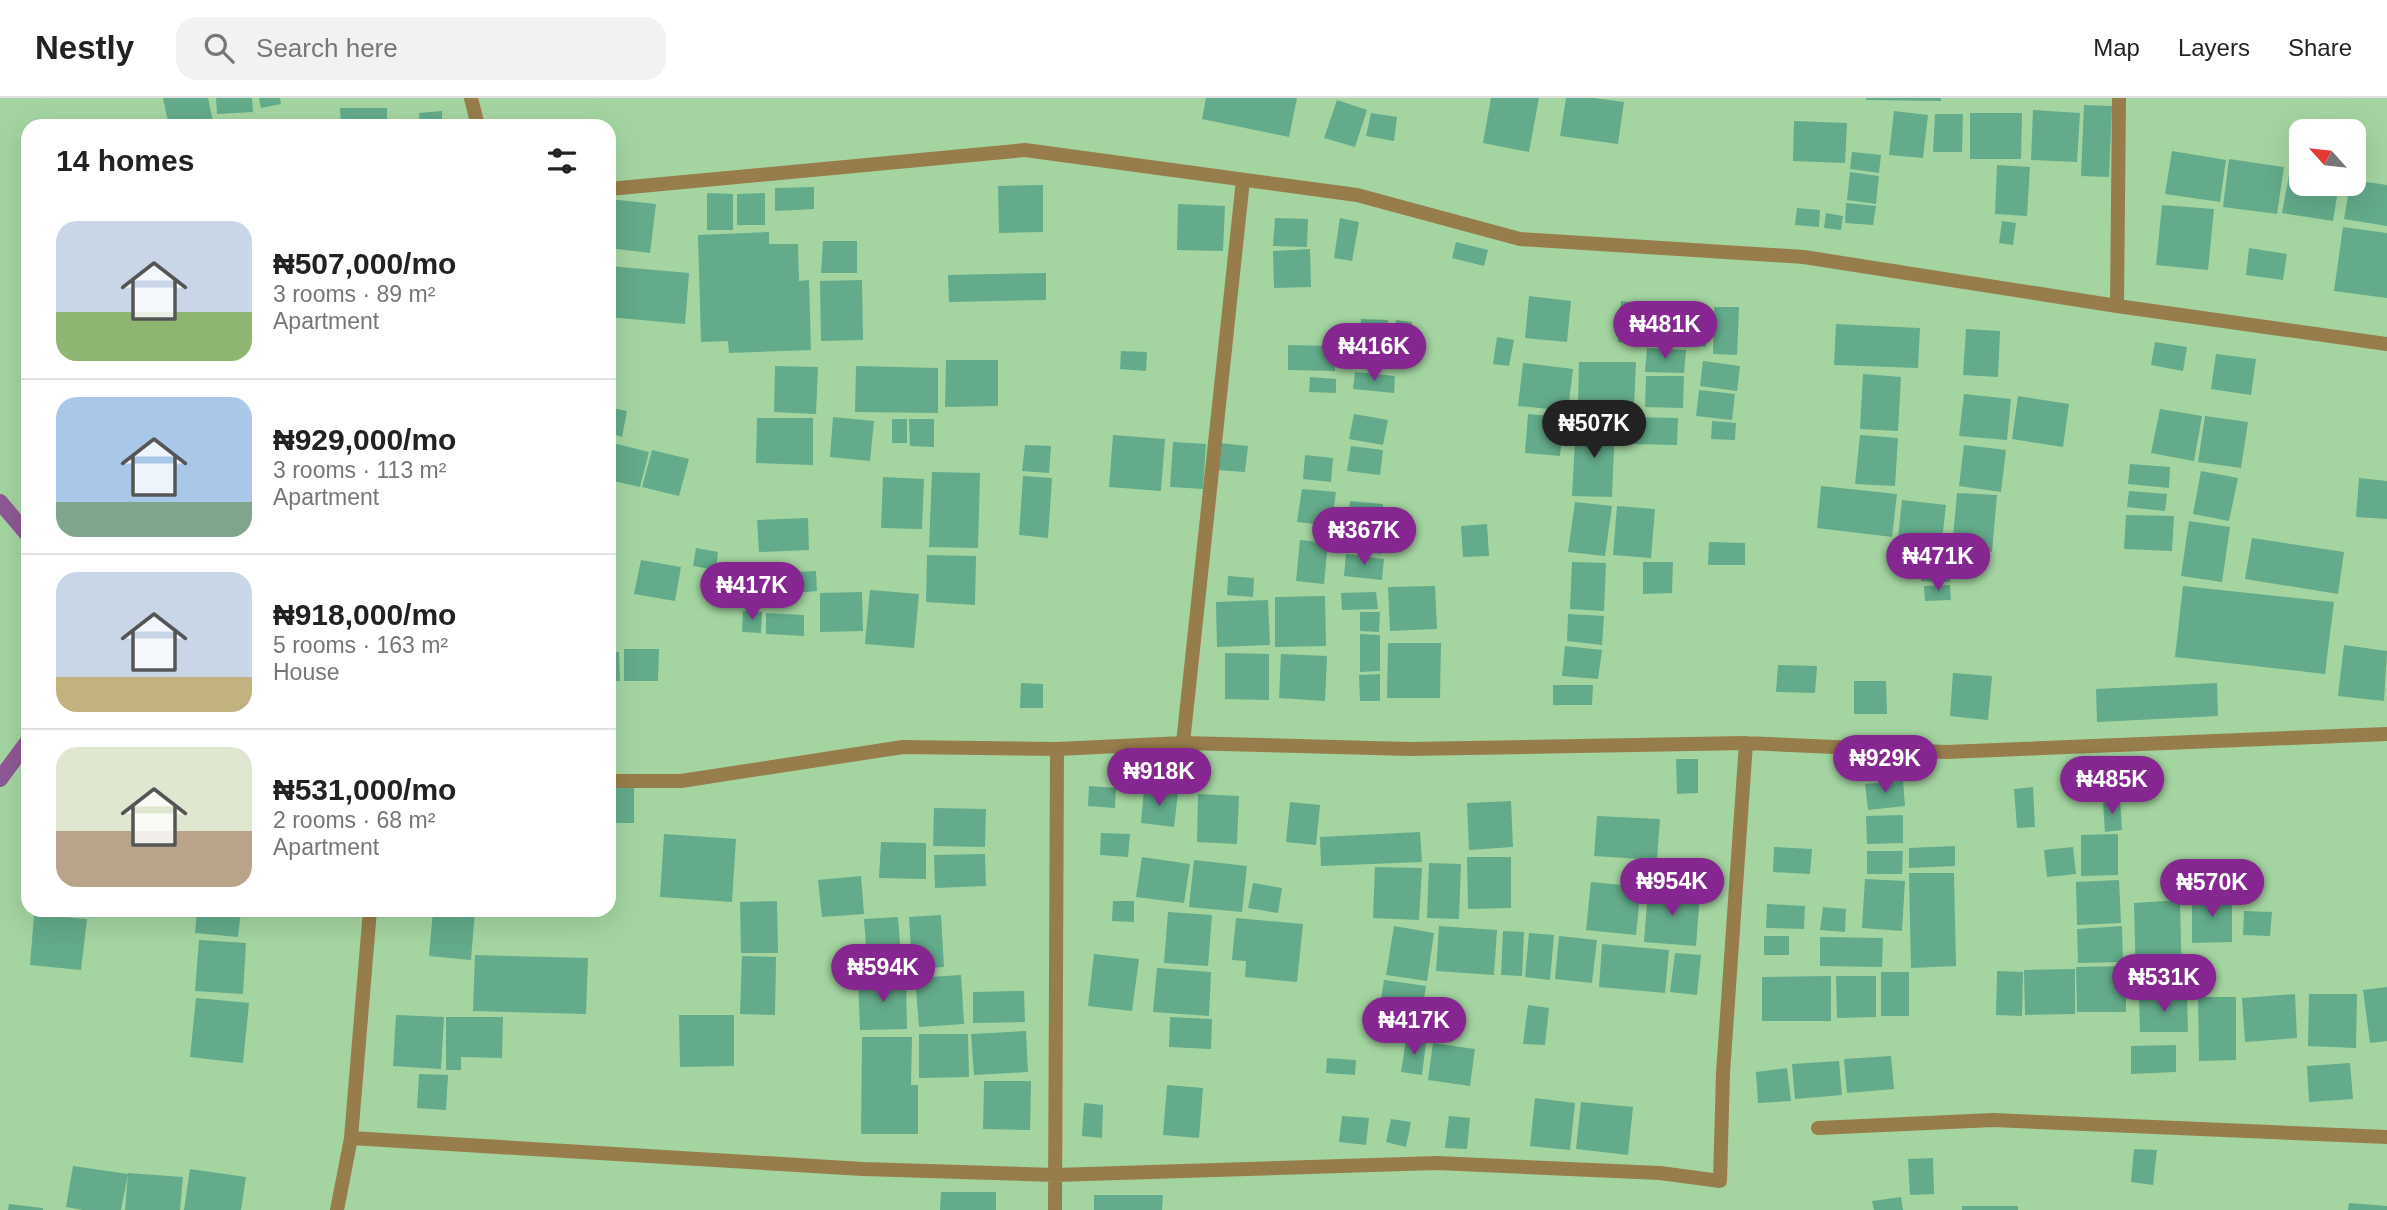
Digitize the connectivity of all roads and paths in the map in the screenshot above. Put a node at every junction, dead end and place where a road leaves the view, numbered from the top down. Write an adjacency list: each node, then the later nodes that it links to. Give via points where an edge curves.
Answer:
1 (471, 98): 3 (street)
2 (2119, 98): 6 (street)
3 (476, 119)
4 (1243, 180): 5 (street, via 1025,150); 6 (street, via 1357,195 1520,240 1804,257); 9 (street)
5 (616, 188)
6 (2117, 306): 7 (street)
7 (2387, 344)
8 (2387, 734): 10 (street, via 1945,752)
9 (1184, 743): 10 (street, via 1410,750); 11 (street)
10 (1746, 743): 17 (street, via 1720,1181 1660,1173 1437,1163)
11 (1057, 749): 12 (street, via 903,747 681,781); 17 (street)
12 (616, 781)
13 (369, 917): 16 (street)
14 (1818, 1128): 15 (street, via 1993,1120)
15 (2387, 1137)
16 (351, 1138): 17 (street, via 849,1168); 18 (street)
17 (1055, 1175): 19 (street)
18 (337, 1210)
19 (1055, 1210)

